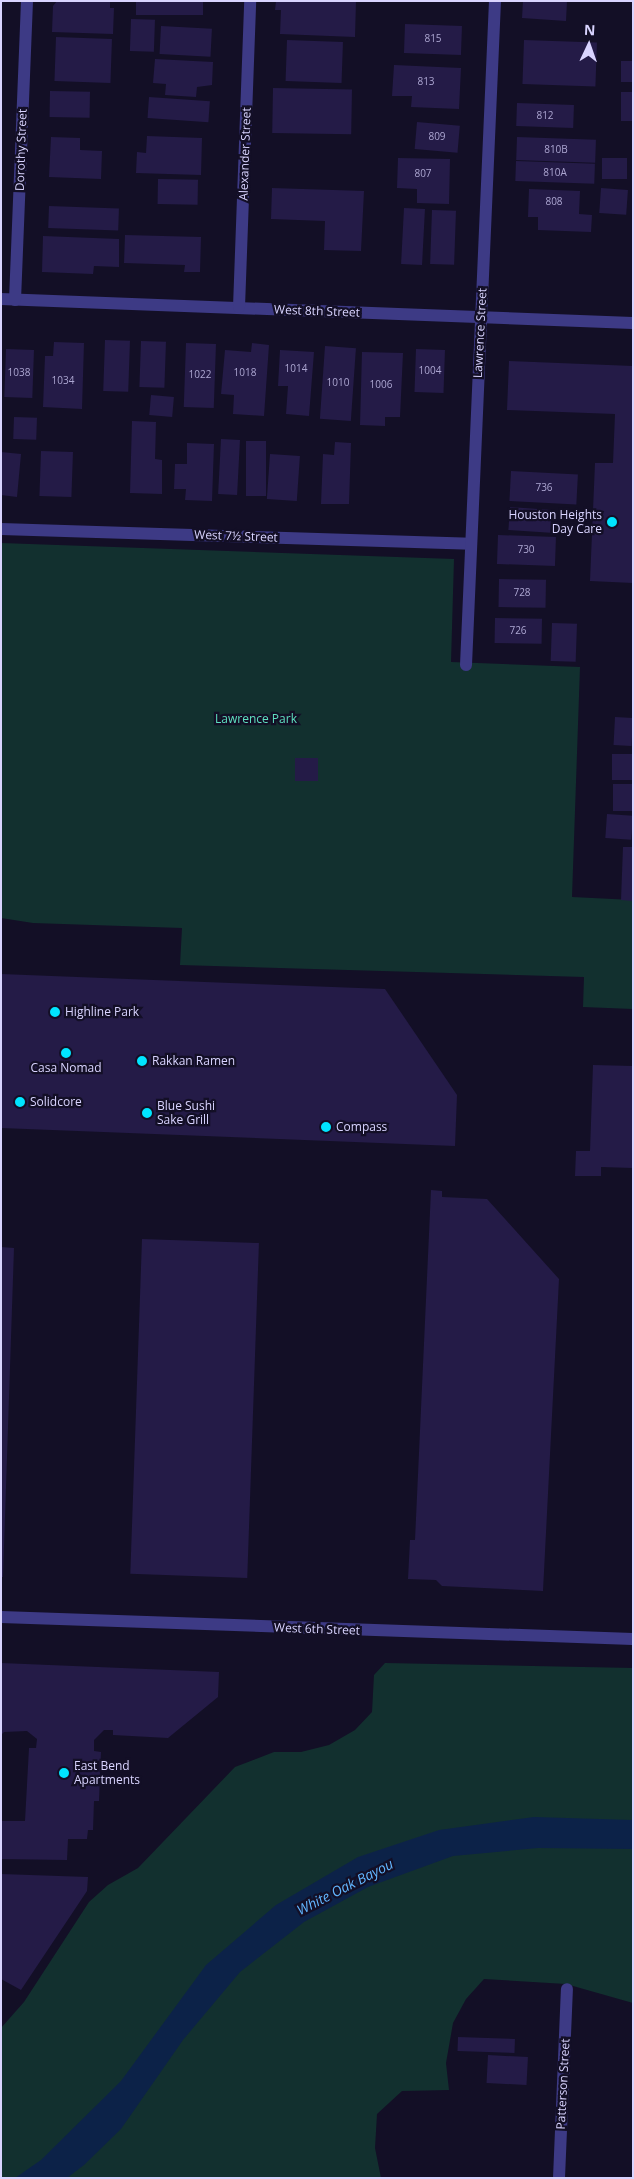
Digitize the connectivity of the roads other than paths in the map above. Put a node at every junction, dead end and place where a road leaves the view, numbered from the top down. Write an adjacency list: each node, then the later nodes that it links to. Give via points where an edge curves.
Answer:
1 (27, 1): 5 (street, Dorothy Street)
2 (250, 1): 6 (street, Alexander Street)
3 (495, 1): 7 (street, Lawrence Street)
4 (1, 299): 5 (street, West 8th Street)
5 (15, 300): 6 (street, West 8th Street)
6 (239, 307): 7 (street, West 8th Street)
7 (481, 318): 8 (street, West 8th Street); 10 (street, Lawrence Street)
8 (633, 323)
9 (1, 528): 10 (street, West 7½ Street)
10 (470, 544): 11 (street, Lawrence Street)
11 (466, 665)
12 (1, 1617): 13 (street, West 6th Street)
13 (633, 1639)
14 (567, 1989): 15 (street, Patterson Street)
15 (558, 2178)

